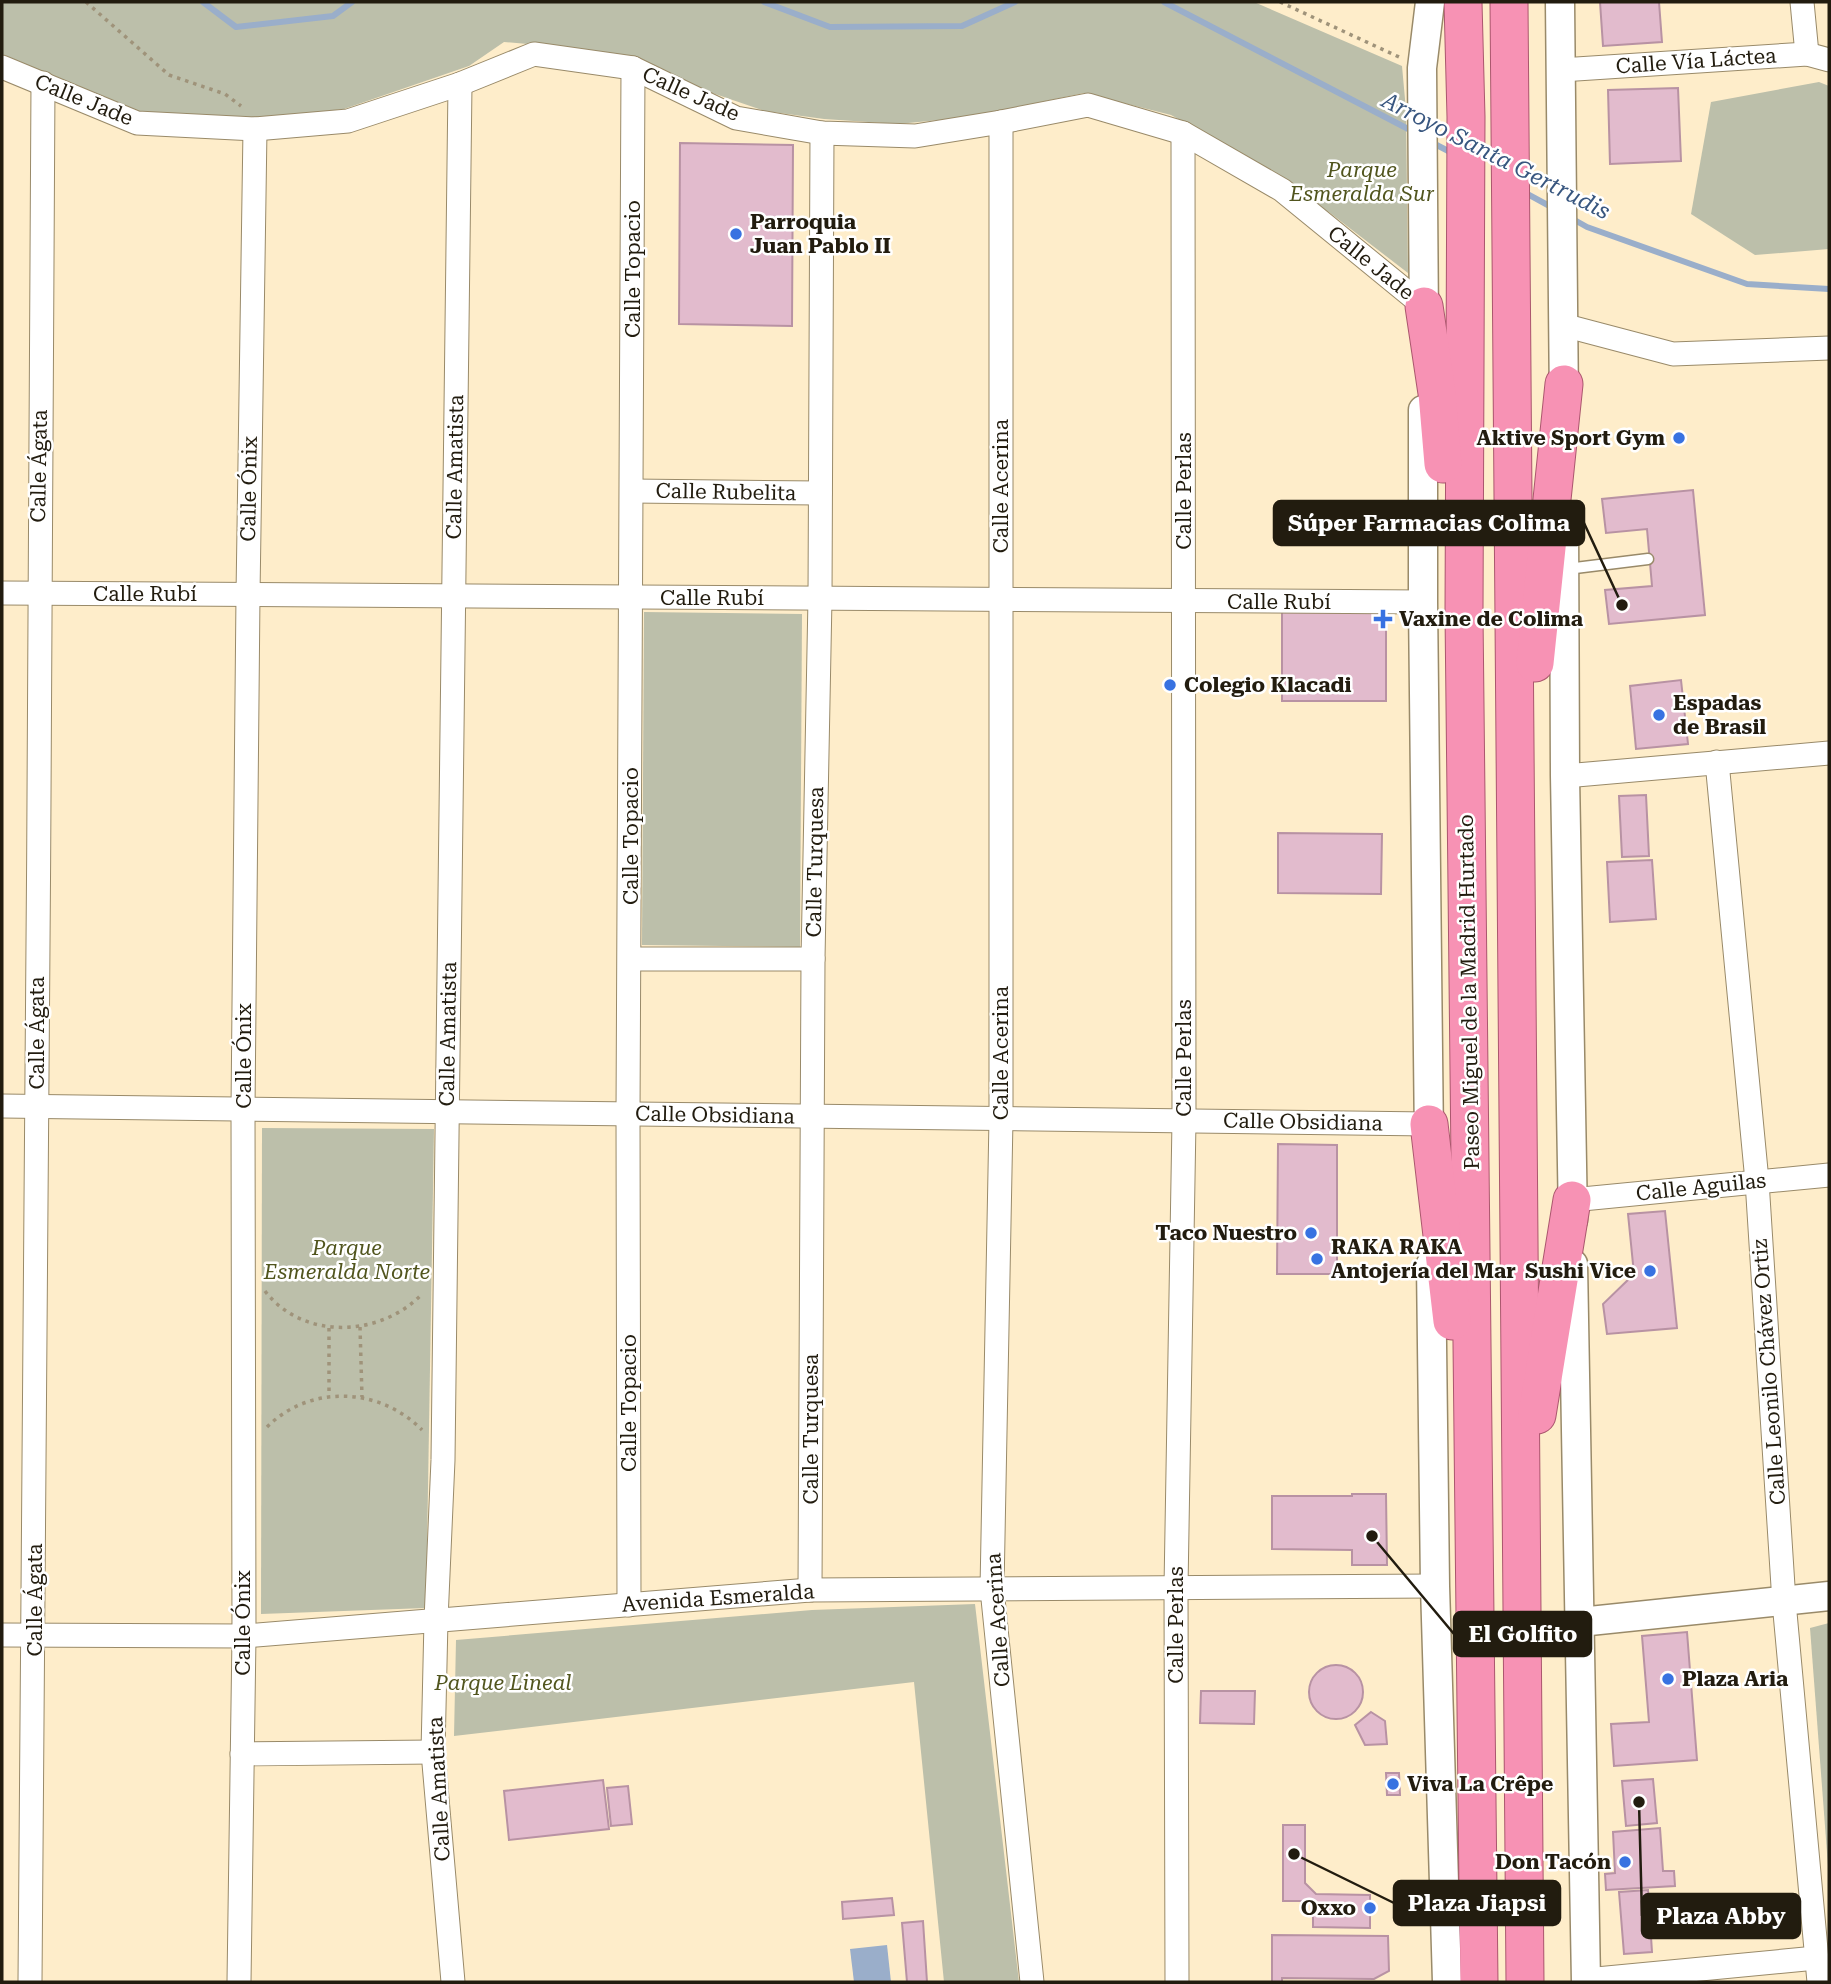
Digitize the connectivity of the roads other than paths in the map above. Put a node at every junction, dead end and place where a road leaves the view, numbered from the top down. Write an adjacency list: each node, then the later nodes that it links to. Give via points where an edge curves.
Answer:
1 (1430, 2): 16 (street, via 1422,68)
2 (1463, 2): 33 (highway, Paseo Miguel de la Madrid Hurtado)
3 (1509, 2): 37 (highway)
4 (1560, 2): 9 (street)
5 (1802, 2): 6 (street)
6 (1818, 57): 9 (street, Calle Vía Láctea)
7 (2, 67): 10 (street, Calle Jade)
8 (633, 68): 11 (street, Calle Jade, via 534,54); 14 (street, Calle Jade, via 736,118); 20 (street, Calle Topacio)
9 (1561, 70): 17 (street)
10 (43, 83): 13 (street, Calle Jade, via 138,123); 25 (street, Calle Ágata)
11 (460, 84): 13 (street, Calle Jade, via 348,121); 27 (street, Calle Amatista)
12 (1001, 122): 14 (street, Calle Jade, via 915,136); 15 (street, Calle Jade, via 1088,104); 30 (street, Calle Acerina)
13 (255, 129): 26 (street, Calle Ónix)
14 (822, 133): 21 (street, Calle Turquesa)
15 (1183, 133): 16 (street, Calle Jade, via 1282,190); 31 (street, Calle Perlas)
16 (1424, 306): 32 (street); 33 (highway)
17 (1563, 326): 18 (street, via 1673,354); 19 (street)
18 (1829, 348)
19 (1563, 384): 23 (street); 37 (highway)
20 (632, 491): 21 (street, Calle Rubelita); 28 (street, Calle Topacio)
21 (820, 493): 29 (street, Calle Turquesa)
22 (1648, 559): 23 (lane)
23 (1564, 570): 36 (street)
24 (2, 593): 25 (street, Calle Rubí)
25 (38, 593): 26 (street, Calle Rubí); 41 (street, Calle Ágata)
26 (248, 594): 27 (street, Calle Rubí); 42 (street, Calle Ónix)
27 (453, 596): 28 (street, Calle Rubí); 43 (street, Calle Amatista)
28 (632, 597): 29 (street, Calle Rubí); 38 (street, Calle Topacio)
29 (820, 598): 30 (street, Calle Rubí); 39 (street, Calle Turquesa)
30 (1001, 600): 31 (street, Calle Rubí); 46 (street, Calle Acerina)
31 (1184, 601): 32 (street, Calle Rubí); 47 (street, Calle Perlas)
32 (1423, 602): 48 (street)
33 (1464, 614): 53 (highway, Paseo Miguel de la Madrid Hurtado)
34 (1829, 753): 35 (street)
35 (1717, 762): 36 (street); 50 (street, Calle Leonilo Chávez Ortiz)
36 (1565, 776): 51 (street)
37 (1515, 855): 52 (highway)
38 (630, 959): 39 (street); 44 (street, Calle Topacio)
39 (813, 959): 45 (street, Calle Turquesa)
40 (2, 1106): 41 (street, Calle Obsidiana)
41 (37, 1106): 42 (street, Calle Obsidiana); 64 (street, Calle Ágata)
42 (243, 1109): 43 (street, Calle Obsidiana); 65 (street, Calle Ónix)
43 (447, 1111): 44 (street, Calle Obsidiana); 61 (street, Calle Amatista, via 443,1460)
44 (628, 1114): 45 (street, Calle Obsidiana); 60 (street, Calle Topacio)
45 (813, 1116): 46 (street, Calle Obsidiana); 57 (street, Calle Turquesa)
46 (1001, 1119): 47 (street, Calle Obsidiana); 56 (street, Calle Acerina)
47 (1184, 1121): 48 (street, Calle Obsidiana); 55 (street, Calle Perlas)
48 (1429, 1124): 53 (highway); 54 (street)
49 (1829, 1175): 50 (street, Calle Aguilas)
50 (1757, 1181): 51 (street, Calle Aguilas); 59 (street, Calle Leonilo Chávez Ortiz)
51 (1572, 1200): 52 (highway); 62 (street)
52 (1520, 1516): 77 (highway)
53 (1475, 1517): 76 (highway, Paseo Miguel de la Madrid Hurtado)
54 (1435, 1586): 55 (street, Avenida Esmeralda); 75 (street)
55 (1175, 1587): 56 (street, Avenida Esmeralda); 74 (street, Calle Perlas)
56 (992, 1589): 57 (street, Avenida Esmeralda); 73 (street, Calle Acerina)
57 (810, 1590): 60 (street, Avenida Esmeralda)
58 (1829, 1595): 59 (street)
59 (1784, 1602): 62 (street); 68 (street, Calle Leonilo Chávez Ortiz)
60 (629, 1605): 61 (street, Avenida Esmeralda)
61 (436, 1620): 65 (street, Avenida Esmeralda); 66 (street, Calle Amatista)
62 (1580, 1622): 69 (street)
63 (2, 1635): 64 (street, Avenida Esmeralda)
64 (36, 1635): 65 (street, Avenida Esmeralda); 70 (street, Calle Ágata)
65 (244, 1636): 67 (street, Calle Ónix)
66 (433, 1752): 67 (street); 72 (street, Calle Amatista)
67 (242, 1754): 71 (street, Calle Ónix)
68 (1816, 1958): 69 (street); 78 (street, Calle Leonilo Chávez Ortiz)
69 (1586, 1981)
70 (30, 1982)
71 (239, 1982)
72 (453, 1982)
73 (1032, 1982)
74 (1177, 1982)
75 (1447, 1982)
76 (1479, 1982)
77 (1525, 1982)
78 (1819, 1982)

